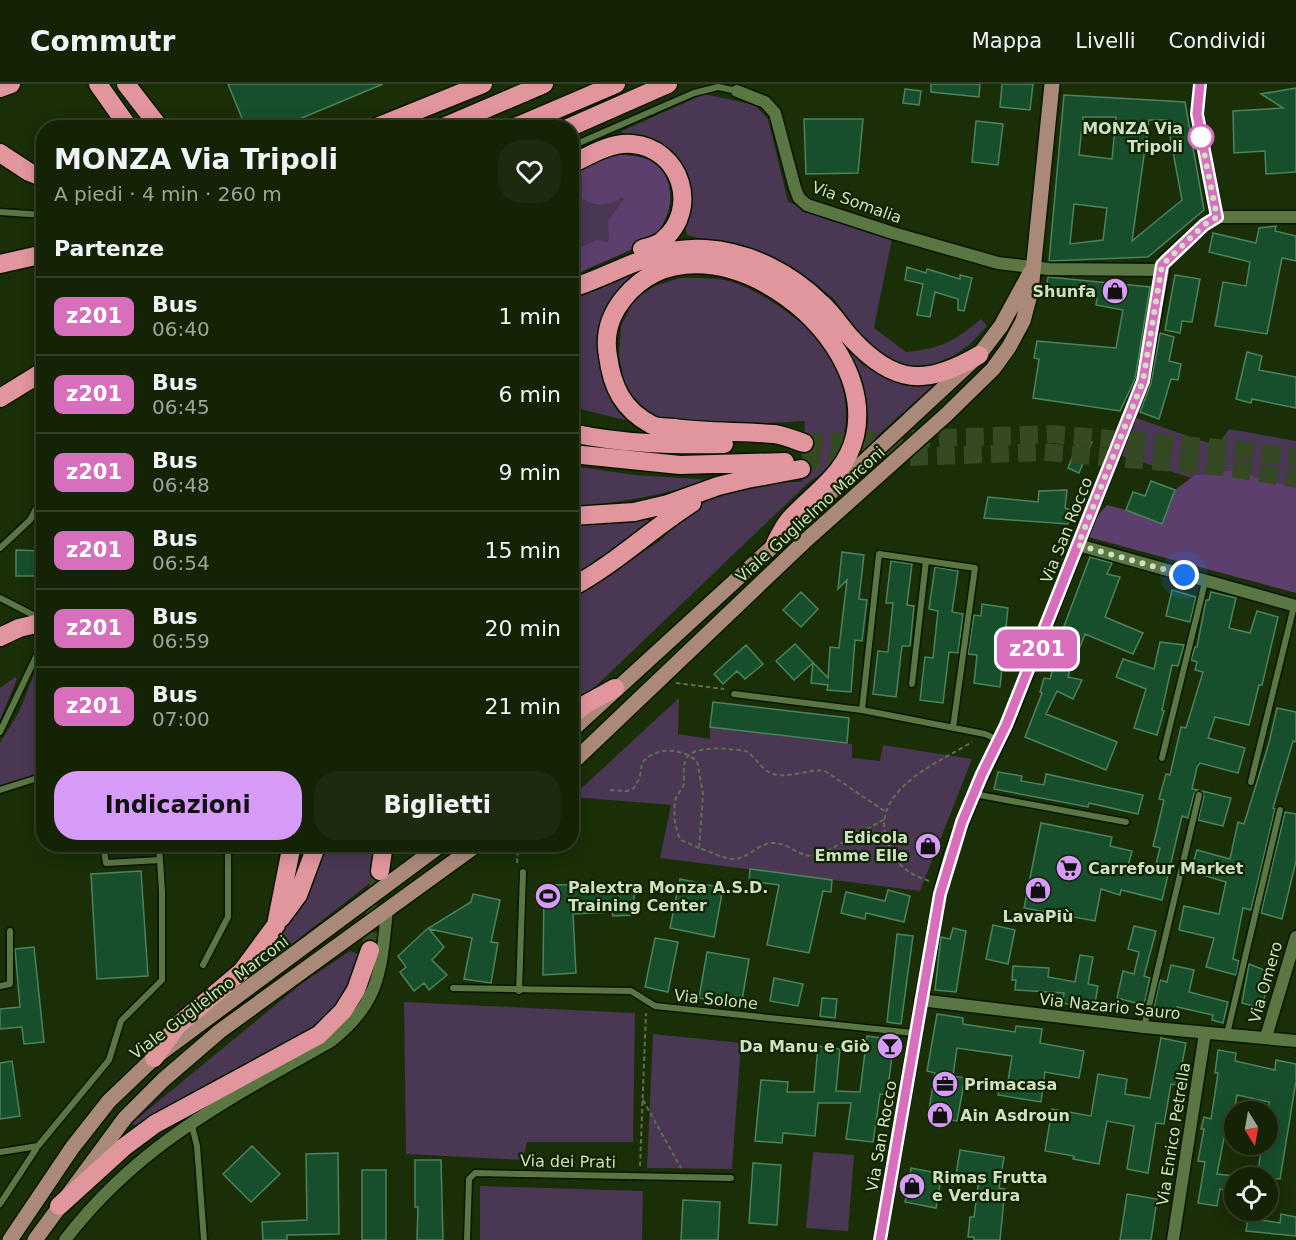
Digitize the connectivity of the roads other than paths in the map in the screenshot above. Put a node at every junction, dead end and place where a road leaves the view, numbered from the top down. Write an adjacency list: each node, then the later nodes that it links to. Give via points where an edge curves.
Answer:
1 (11, 84): 10 (highway)
2 (98, 84): 12 (highway)
3 (126, 84): 13 (highway)
4 (483, 84): 14 (highway)
5 (544, 84): 15 (highway)
6 (616, 84): 16 (highway)
7 (668, 84): 17 (highway)
8 (1053, 84): 28 (main road, Viale Guglielmo Marconi)
9 (1200, 84): 24 (street, via 1197,114)
10 (0, 88)
11 (737, 91): 18 (lane, Via Somalia, via 718,87 694,93); 28 (street, Via Somalia, via 765,102 775,113 795,188 807,205 998,263)
12 (121, 120)
13 (154, 120)
14 (394, 120)
15 (460, 120)
16 (532, 120)
17 (579, 122)
18 (579, 143)
19 (0, 153): 21 (highway)
20 (579, 161): 30 (highway, via 608,147 632,144 652,150 679,177 684,200 678,222 662,241)
21 (36, 175)
22 (0, 212): 23 (lane)
23 (36, 214)
24 (1217, 217): 25 (street); 29 (street, via 1165,260)
25 (1296, 217)
26 (36, 256): 27 (highway)
27 (0, 264)
28 (1033, 267): 29 (street, Via Somalia); 32 (main road, Viale Guglielmo Marconi, via 1001,326); 61 (main road, Viale Guglielmo Marconi, via 1023,321 993,369)
29 (1161, 270): 41 (street, Via San Rocco, via 1143,381)
30 (579, 277)
31 (579, 285): 32 (highway, via 654,255 682,248 708,249 745,256 803,286 868,357 886,370 922,376 942,374)
32 (979, 355): 40 (main road, Viale Guglielmo Marconi)
33 (36, 376): 34 (highway)
34 (0, 398)
35 (579, 435): 40 (highway, via 676,445 804,443 776,434 708,433 654,426 629,409 611,380 606,347 610,317 634,285 658,272 690,264 718,266 765,283 816,322 845,363 857,412 855,436 838,472 787,522)
36 (579, 455): 37 (highway, via 680,465 801,465)
37 (718, 486): 39 (highway, via 634,512); 45 (highway)
38 (36, 509): 42 (lane, via 30,520)
39 (579, 516)
40 (775, 544): 53 (main road, Viale Guglielmo Marconi)
41 (1078, 545): 44 (street); 60 (street, Via San Rocco)
42 (0, 548)
43 (926, 561): 52 (lane); 56 (lane, via 879,554); 58 (lane, via 975,568)
44 (1205, 582): 47 (street); 62 (lane)
45 (579, 583)
46 (0, 598): 48 (lane)
47 (1295, 606): 64 (lane)
48 (36, 617)
49 (36, 623): 50 (highway)
50 (0, 637)
51 (36, 657): 59 (lane)
52 (912, 684)
53 (615, 688): 55 (highway); 57 (main road, Viale Guglielmo Marconi)
54 (737, 694): 56 (lane)
55 (579, 710)
56 (862, 710): 58 (lane)
57 (579, 723)
58 (953, 728): 60 (lane)
59 (0, 732)
60 (999, 740): 66 (street, Via San Rocco)
61 (579, 756)
62 (1162, 759)
63 (36, 779): 65 (lane)
64 (1251, 782)
65 (0, 790)
66 (974, 794): 69 (lane); 90 (street, Via San Rocco, via 942,885)
67 (1199, 795): 91 (lane)
68 (1280, 810): 94 (lane)
69 (1126, 822)
70 (104, 852): 78 (lane, via 106,862)
71 (160, 852): 78 (lane)
72 (228, 852): 86 (lane, via 228,917)
73 (290, 852): 82 (highway)
74 (314, 852): 82 (highway, via 298,895)
75 (383, 852): 79 (highway)
76 (431, 852): 97 (main road, Viale Guglielmo Marconi)
77 (467, 852): 81 (main road, Viale Guglielmo Marconi)
78 (160, 860): 99 (lane, via 162,980 121,1021 109,1060)
79 (380, 871)
80 (523, 872): 89 (lane)
81 (387, 910): 98 (street, via 378,981 367,1005 351,1025 331,1041); 103 (main road, Viale Guglielmo Marconi, via 220,1031 163,1080 125,1118)
82 (276, 925): 97 (highway, via 242,971 177,1026)
83 (10, 931): 87 (lane, via 10,984)
84 (1296, 937): 95 (street, Via Omero)
85 (370, 950): 103 (highway, via 356,990 343,1011 319,1035 155,1125 124,1147)
86 (202, 965)
87 (0, 986)
88 (453, 988): 89 (lane, Via Solone)
89 (519, 991): 92 (lane, Via Solone, via 632,991 656,1006)
90 (920, 1000): 91 (street, Via Nazario Sauro); 92 (street, Via San Rocco)
91 (1143, 1028): 93 (street, Via Nazario Sauro)
92 (914, 1033): 109 (street, Via San Rocco)
93 (1205, 1033): 94 (street, Via Nazario Sauro); 110 (street, Via Enrico Petrella)
94 (1226, 1035): 95 (street, Via Nazario Sauro)
95 (1266, 1037): 96 (street, Via Nazario Sauro)
96 (1296, 1041)
97 (154, 1058): 104 (main road, Viale Guglielmo Marconi, via 109,1101)
98 (191, 1122): 106 (street, via 120,1178); 107 (lane, via 197,1146)
99 (38, 1146): 100 (lane); 102 (lane)
100 (0, 1152)
101 (731, 1178): 108 (lane, Via dei Prati, via 475,1173 469,1179)
102 (0, 1204)
103 (59, 1206): 105 (main road, Viale Guglielmo Marconi)
104 (10, 1240)
105 (35, 1240)
106 (65, 1240)
107 (204, 1240)
108 (467, 1240)
109 (880, 1240)
110 (1173, 1240)

